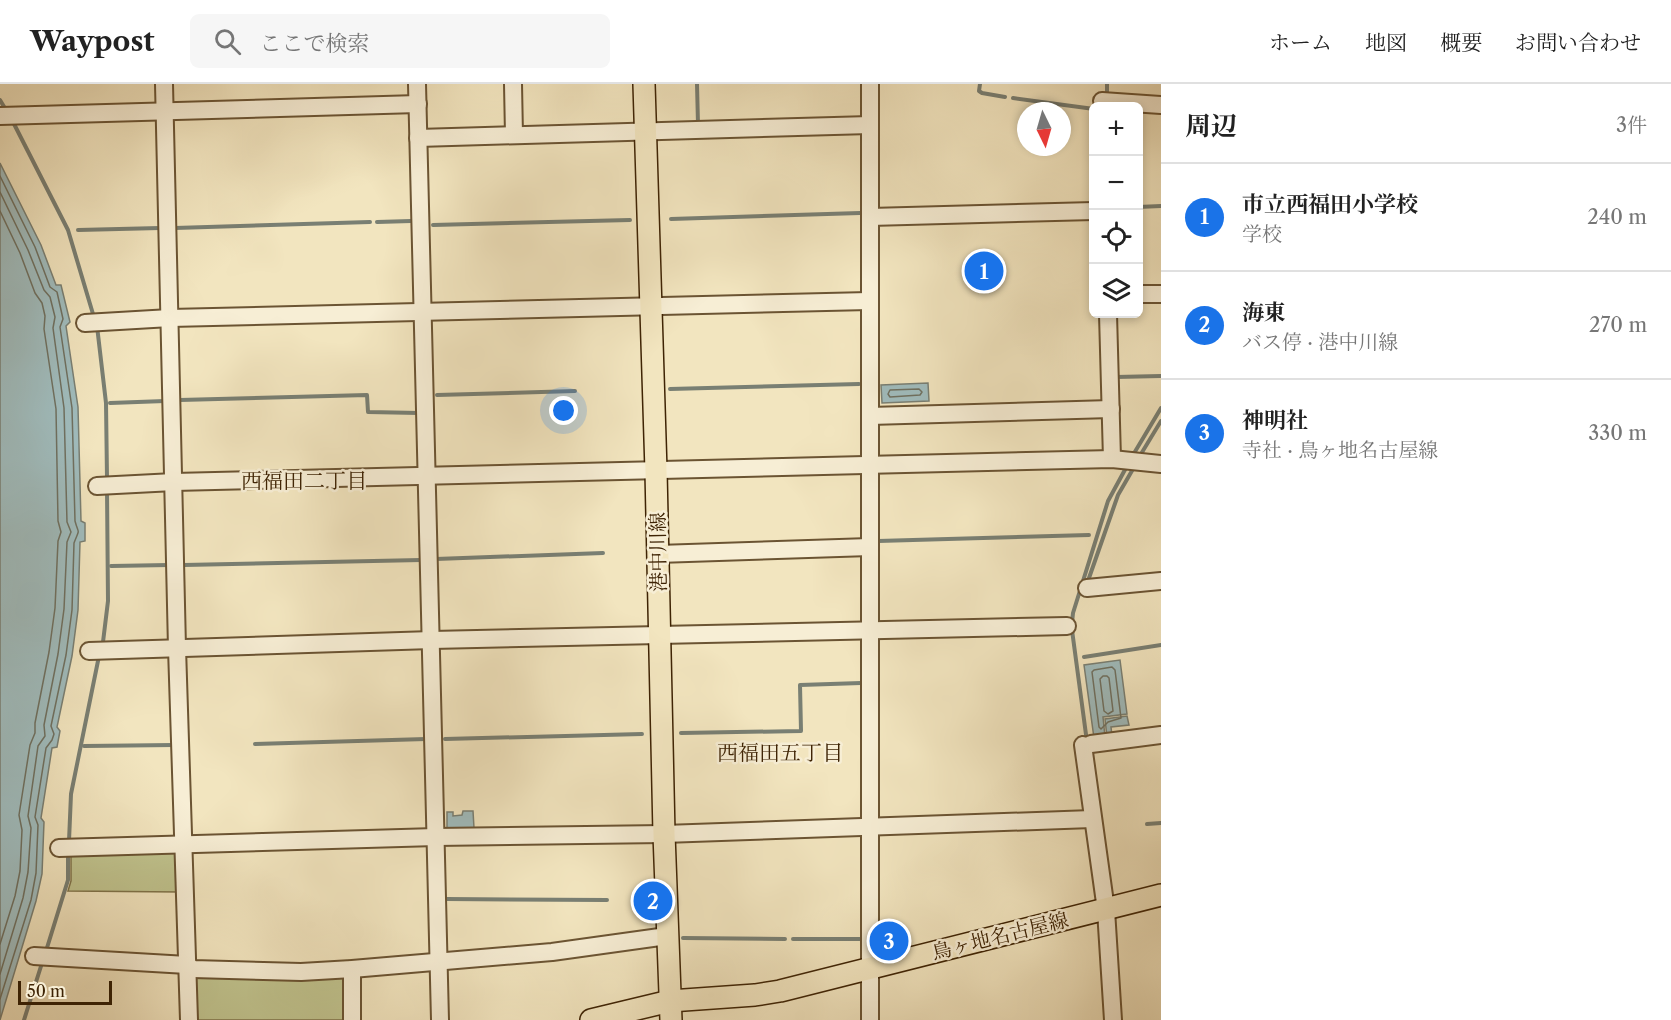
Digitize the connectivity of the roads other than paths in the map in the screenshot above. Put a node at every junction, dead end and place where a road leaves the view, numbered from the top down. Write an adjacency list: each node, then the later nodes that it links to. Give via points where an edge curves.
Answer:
1 (164, 84): 9 (street)
2 (417, 84): 7 (street)
3 (513, 84): 13 (street)
4 (644, 84): 12 (main road, 港中川線)
5 (870, 84): 11 (street)
6 (1102, 97): 8 (street)
7 (418, 104): 9 (street); 14 (street)
8 (1161, 105)
9 (164, 111): 10 (street); 22 (street)
10 (0, 116)
11 (870, 125): 12 (street); 16 (street)
12 (645, 132): 13 (street); 20 (main road, 港中川線)
13 (514, 135): 14 (street)
14 (418, 138): 21 (street)
15 (1089, 211): 16 (street)
16 (870, 217): 19 (street)
17 (1143, 294): 18 (street)
18 (1161, 294)
19 (869, 301): 20 (street); 26 (street)
20 (651, 307): 21 (street); 30 (main road, 港中川線)
21 (422, 312): 22 (street); 31 (street)
22 (170, 318): 24 (street); 32 (street)
23 (1108, 318): 25 (street)
24 (85, 322)
25 (1111, 409): 26 (street); 27 (street)
26 (870, 416): 28 (street)
27 (1112, 459): 28 (street); 29 (street)
28 (871, 464): 30 (street); 34 (street)
29 (1161, 464)
30 (656, 471): 31 (street); 35 (main road, 港中川線)
31 (427, 477): 32 (street); 41 (street)
32 (174, 482): 33 (street); 42 (street)
33 (97, 486)
34 (870, 547): 35 (street); 39 (street)
35 (658, 554): 40 (main road, 港中川線)
36 (1161, 581): 37 (street)
37 (1086, 588)
38 (1067, 626): 39 (street)
39 (870, 630): 40 (street); 46 (street)
40 (660, 635): 41 (street); 47 (main road, 港中川線)
41 (432, 640): 42 (street); 48 (street)
42 (177, 648): 43 (street); 49 (street)
43 (89, 651)
44 (1161, 735): 45 (street, via 1087,745)
45 (1092, 819): 46 (street); 52 (street)
46 (869, 827): 47 (street); 58 (street)
47 (664, 834): 48 (street); 53 (main road, 港中川線)
48 (436, 837): 49 (street); 55 (street)
49 (185, 844): 50 (street); 56 (street)
50 (59, 848)
51 (1161, 895): 52 (main road, 鳥ヶ地名古屋線)
52 (1110, 908): 58 (main road, 鳥ヶ地名古屋線); 65 (street); 66 (street)
53 (667, 936): 55 (street, via 552,952); 59 (main road, 港中川線)
54 (34, 956): 56 (street)
55 (438, 960): 57 (street); 62 (street)
56 (187, 965): 57 (street, via 193,969 301,972); 60 (street)
57 (352, 969): 61 (street)
58 (869, 970): 59 (main road, 鳥ヶ地名古屋線); 64 (street)
59 (670, 1011): 63 (main road, 鳥ヶ地名古屋線)
60 (189, 1020)
61 (352, 1020)
62 (440, 1020)
63 (591, 1020)
64 (870, 1020)
65 (1113, 1020)
66 (1123, 1020)

